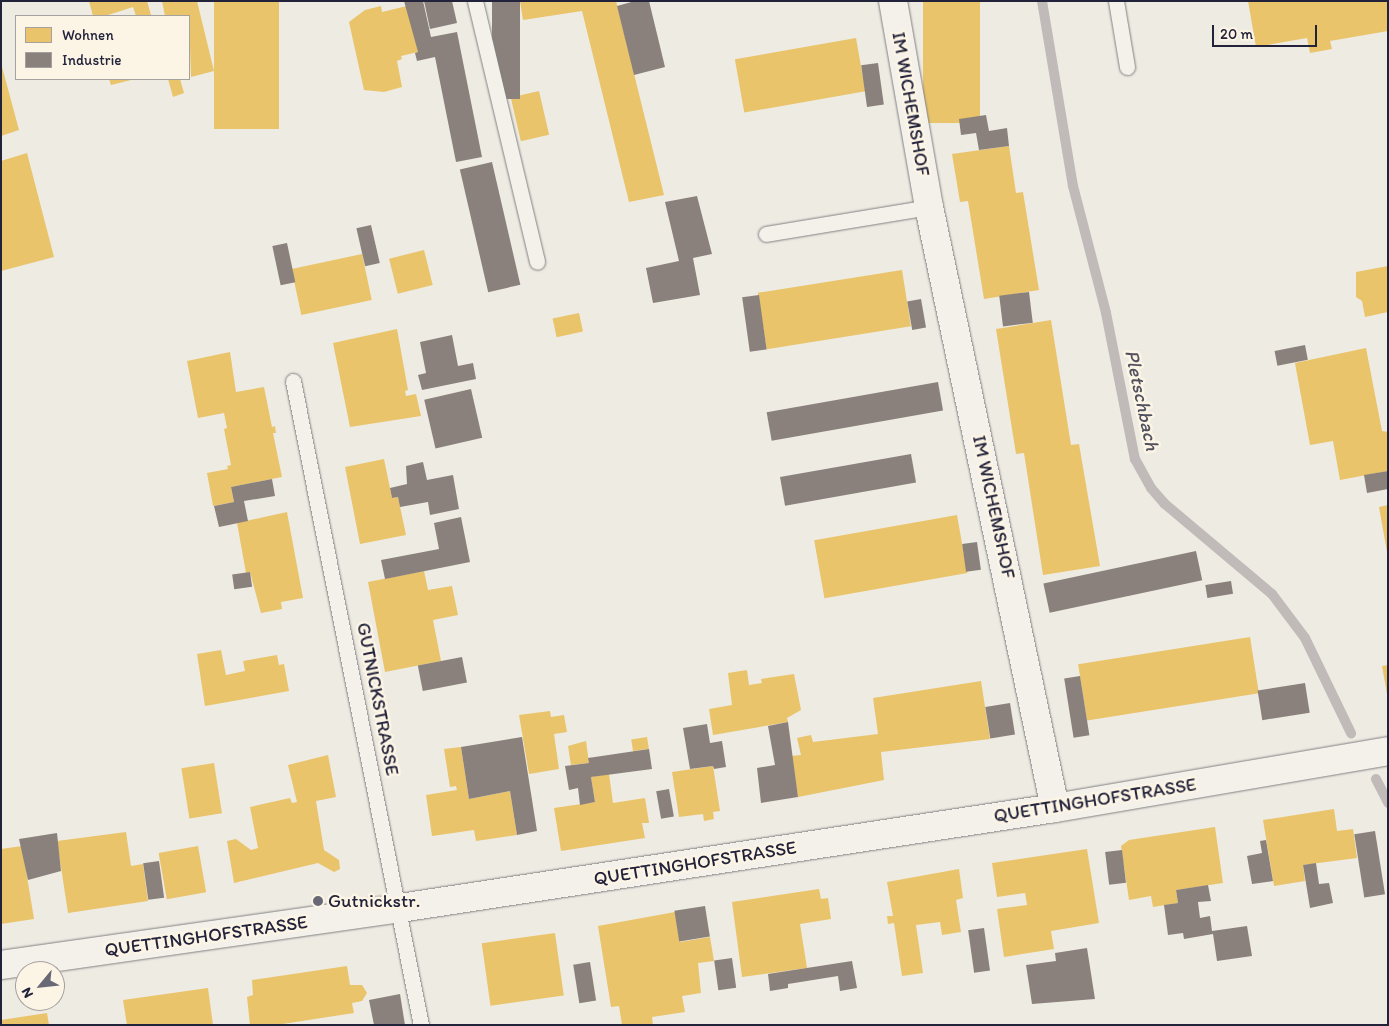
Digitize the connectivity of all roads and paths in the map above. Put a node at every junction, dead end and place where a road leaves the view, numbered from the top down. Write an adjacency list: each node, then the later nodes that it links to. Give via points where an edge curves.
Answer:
1 (476, 1): 7 (lane)
2 (893, 1): 5 (street, IM WICHEMSHOF)
3 (1116, 1): 4 (lane)
4 (1127, 67)
5 (929, 207): 6 (lane); 10 (street, IM WICHEMSHOF)
6 (766, 234)
7 (537, 262)
8 (293, 381): 11 (lane, GUTNICKSTRASSE)
9 (1388, 751): 10 (street, QUETTINGHOFSTRASSE)
10 (1054, 808): 11 (street, QUETTINGHOFSTRASSE)
11 (400, 908): 12 (street, QUETTINGHOFSTRASSE); 13 (lane, GUTNICKSTRASSE)
12 (1, 965)
13 (421, 1025)

